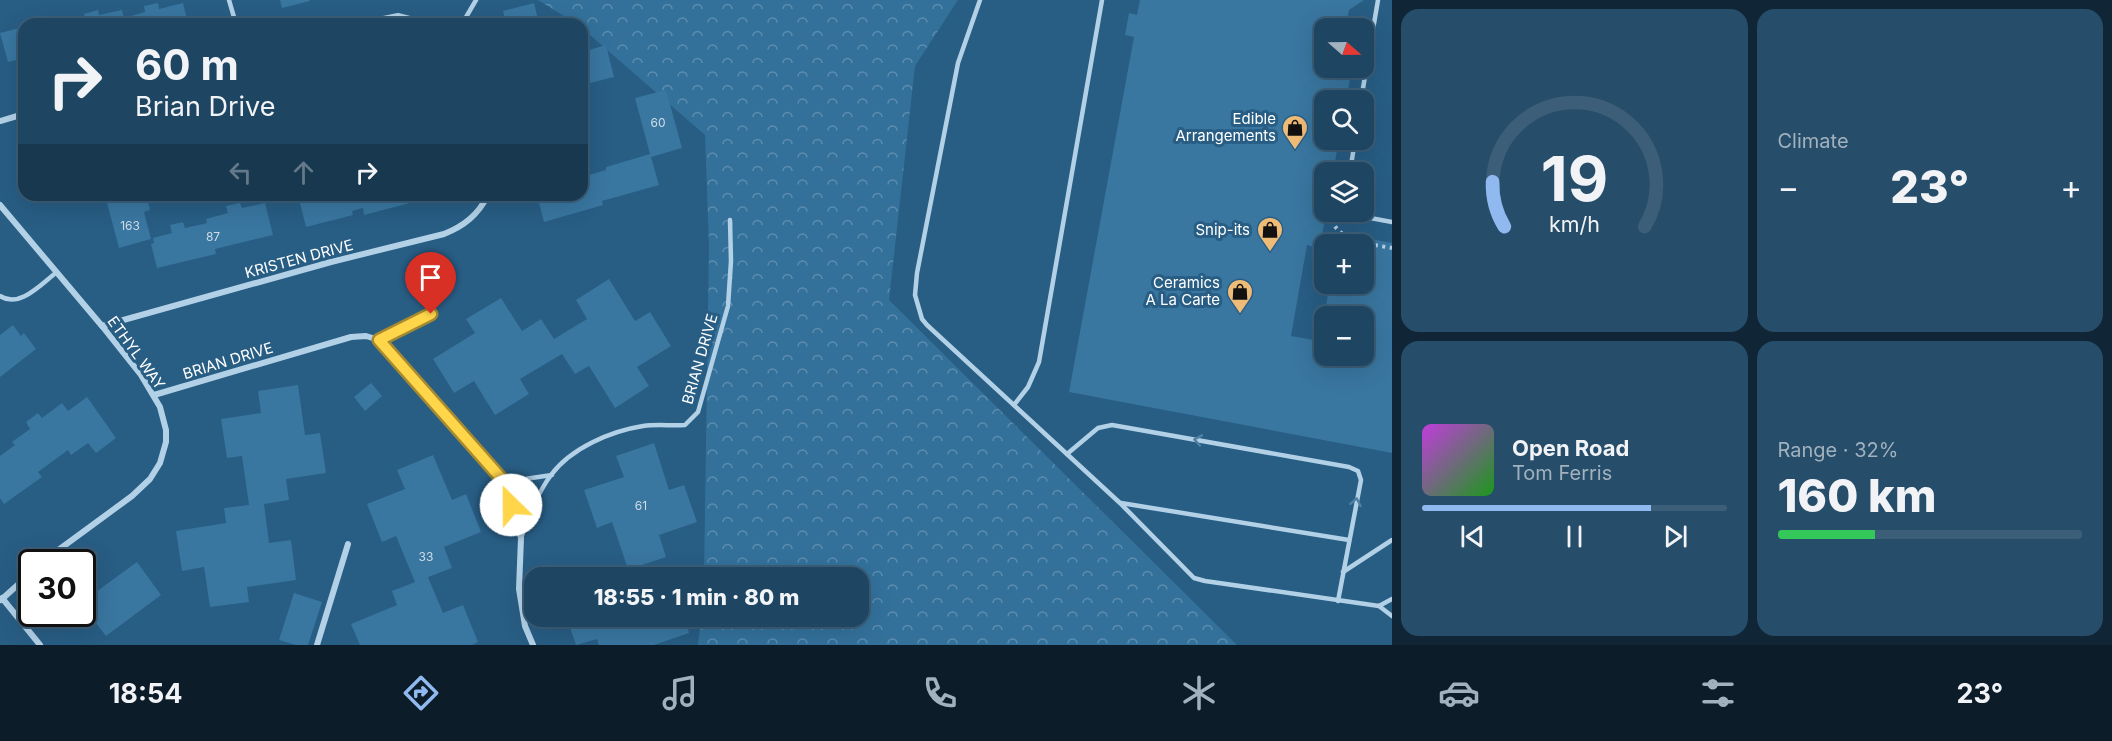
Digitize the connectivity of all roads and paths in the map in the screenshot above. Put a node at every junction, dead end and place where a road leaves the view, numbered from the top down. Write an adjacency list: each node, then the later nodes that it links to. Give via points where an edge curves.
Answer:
1 (229, 0): 6 (lane)
2 (476, 0): 9 (lane)
3 (981, 0): 26 (lane, via 958,63 915,296 927,326)
4 (1102, 0): 26 (lane, via 1039,362 1028,387)
5 (1378, 0): 10 (lane)
6 (234, 18)
7 (388, 18): 8 (street)
8 (406, 18)
9 (466, 18)
10 (1363, 90)
11 (18, 116): 12 (street)
12 (0, 121)
13 (484, 201): 23 (street, KRISTEN DRIVE, via 473,217 444,234)
14 (0, 205): 20 (street, ETHYL WAY)
15 (1374, 219): 18 (lane)
16 (730, 220): 28 (lane, BRIAN DRIVE, via 728,306 698,412 685,425 643,426 614,433 576,454)
17 (1334, 222): 19 (path, via 1338,230 1356,242)
18 (1392, 222)
19 (1392, 248)
20 (57, 272): 21 (lane, via 24,297 10,300); 23 (street, ETHYL WAY)
21 (0, 296)
22 (431, 314): 24 (lane)
23 (102, 326): 25 (street, ETHYL WAY)
24 (379, 340): 25 (street, BRIAN DRIVE, via 351,337); 29 (street, BRIAN DRIVE)
25 (154, 395): 35 (street, ETHYL WAY, via 166,430 156,472 132,496)
26 (1014, 405): 27 (lane)
27 (1067, 454): 30 (lane); 32 (lane, one-way to 27, via 1361,480 1358,471 1349,467 1112,425 1098,428)
28 (552, 475): 29 (lane); 31 (lane, BRIAN DRIVE, via 535,502)
29 (500, 477): 31 (street, BRIAN DRIVE)
30 (1120, 503): 32 (lane); 40 (lane, via 1194,578)
31 (521, 538): 45 (street, BRIAN DRIVE, via 519,589 525,626)
32 (1349, 540): 36 (lane)
33 (1392, 540): 36 (lane)
34 (348, 544): 44 (street)
35 (60, 549)
36 (1343, 572): 40 (lane)
37 (18, 584): 38 (street)
38 (1, 599): 43 (street)
39 (1392, 599): 41 (lane)
40 (1338, 601): 41 (lane)
41 (1379, 606): 42 (lane)
42 (1392, 616)
43 (39, 645)
44 (317, 645)
45 (533, 645)

